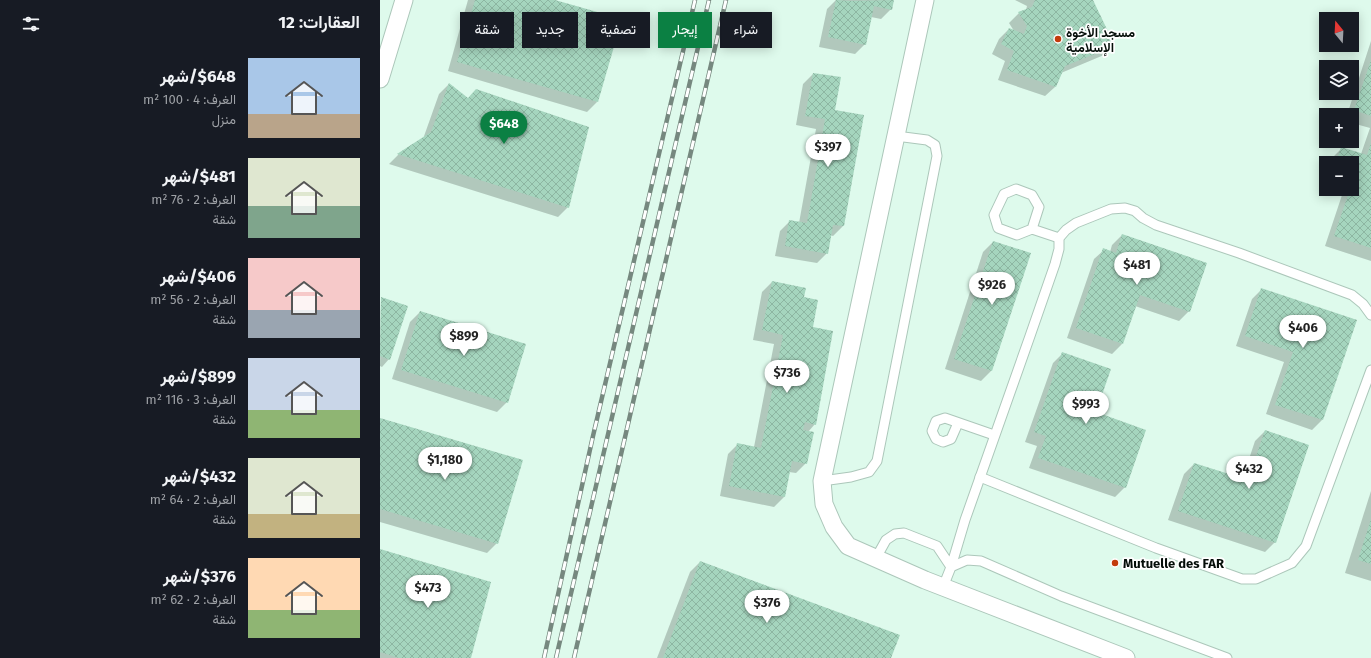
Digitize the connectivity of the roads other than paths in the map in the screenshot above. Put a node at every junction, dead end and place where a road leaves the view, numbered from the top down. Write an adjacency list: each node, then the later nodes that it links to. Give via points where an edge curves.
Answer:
1 (404, 0): 3 (street)
2 (925, 0): 4 (street)
3 (380, 79)
4 (896, 136): 12 (street); 12 (lane, via 927,140 935,146 937,156 877,461 868,472)
5 (1032, 229): 5 (lane, via 1017,235 998,228 994,215 1004,194 1016,189 1032,195 1039,207); 6 (lane)
6 (1059, 238): 7 (lane, via 1076,223 1111,209 1125,208 1156,224 1352,294); 10 (lane, via 1055,264)
7 (1371, 316)
8 (1371, 370): 11 (lane, via 1306,546 1292,563 1256,579 1242,580)
9 (958, 422): 10 (lane)
10 (994, 435): 11 (lane)
11 (980, 477): 14 (lane)
12 (822, 481): 13 (street, via 824,504 834,527 848,546)
13 (876, 558): 14 (lane, via 886,540 904,533 937,546); 15 (street)
14 (950, 567): 15 (lane); 17 (lane, via 967,560 981,561 1061,596)
15 (943, 587): 16 (street)
16 (1126, 658)
17 (1227, 658)

